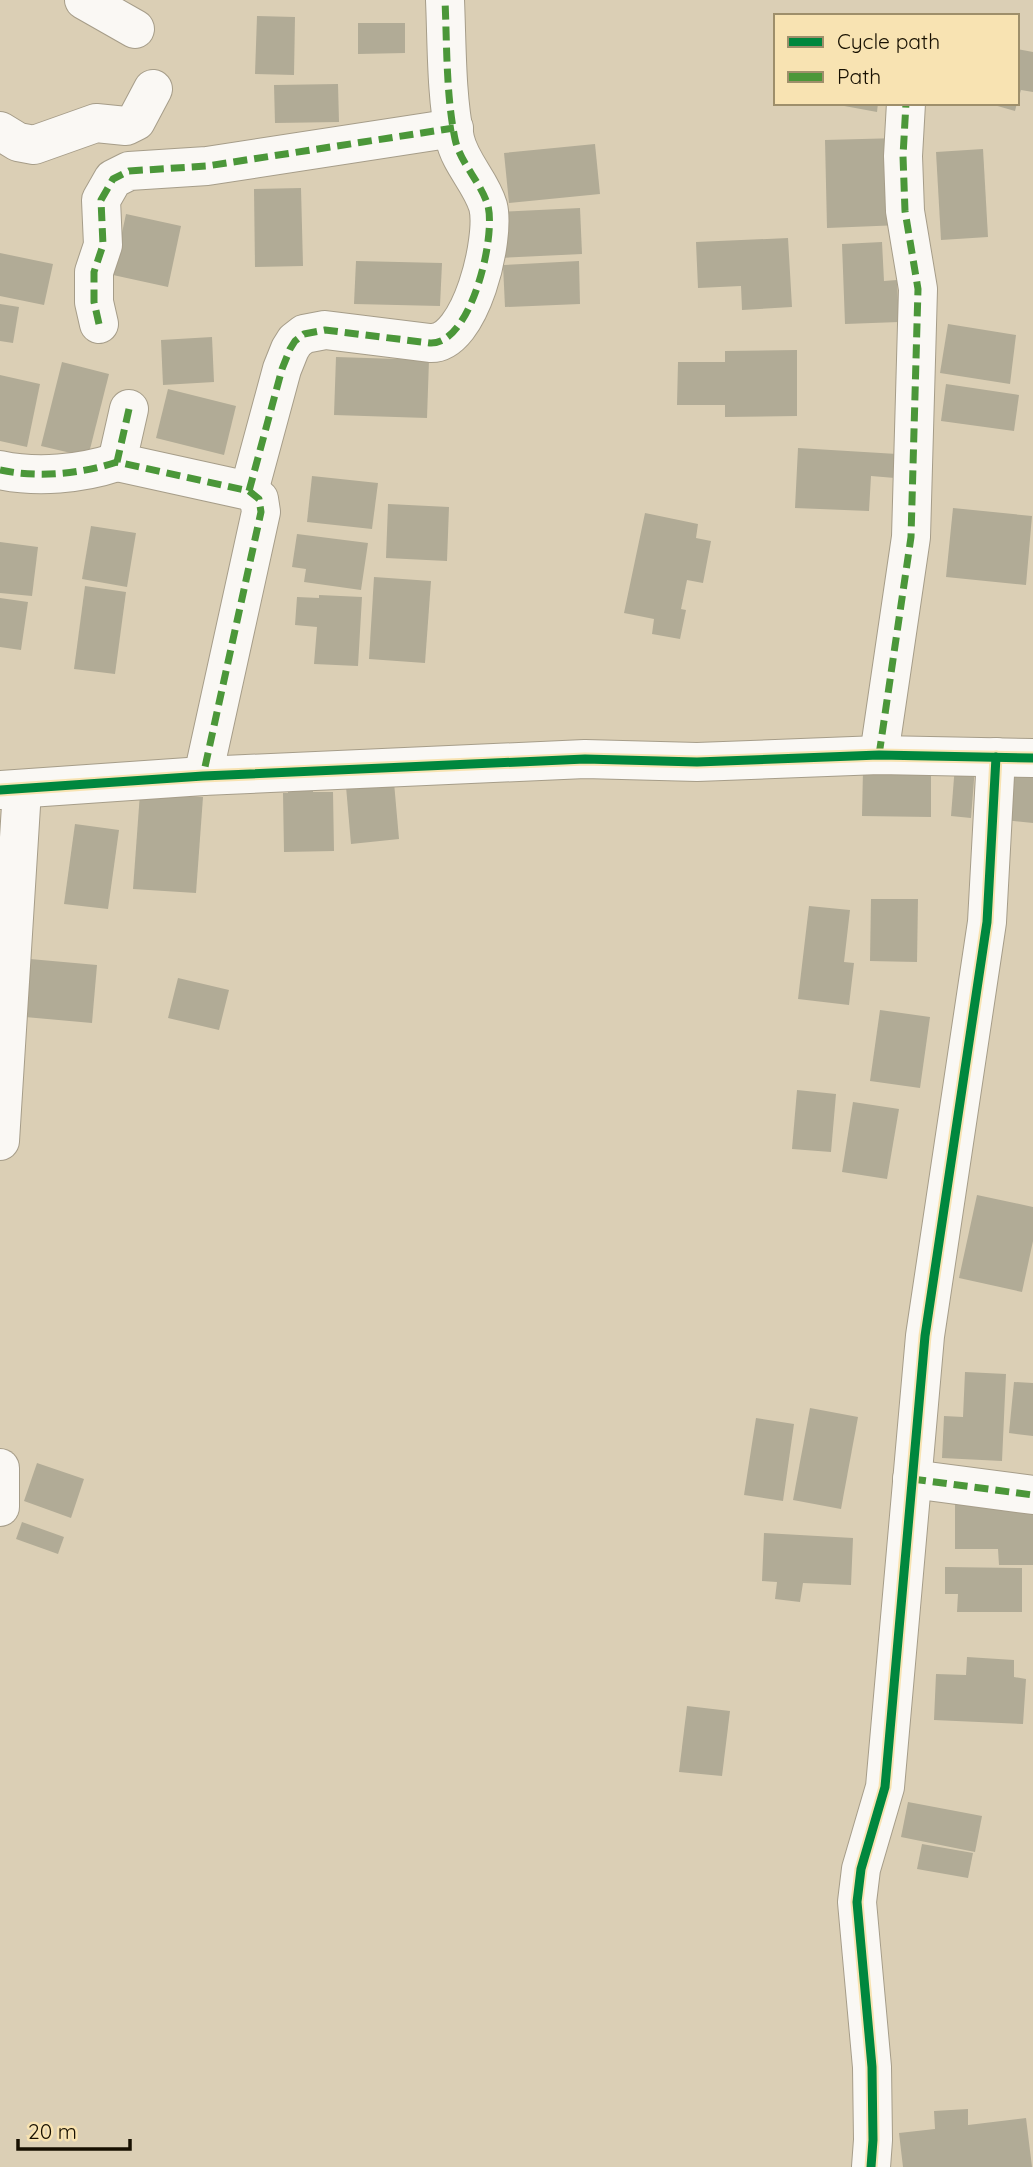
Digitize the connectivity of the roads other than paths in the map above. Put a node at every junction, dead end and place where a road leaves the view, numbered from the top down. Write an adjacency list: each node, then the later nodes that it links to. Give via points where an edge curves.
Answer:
1 (84, 0): 3 (street)
2 (445, 0): 6 (street)
3 (135, 29)
4 (153, 89): 7 (street, via 136,121 127,126 96,123 34,145)
5 (906, 105): 13 (street, via 905,211 918,289 911,537)
6 (454, 128): 8 (street, via 207,166 129,171 113,179 101,200 103,244 94,272); 12 (street, via 460,152 486,200 490,227 483,269 463,320 449,337 436,343 325,330 295,341 282,369)
7 (0, 131)
8 (99, 324)
9 (129, 409): 10 (street)
10 (117, 462): 11 (street, via 97,469 58,472); 12 (street)
11 (0, 470)
12 (249, 491): 16 (street, via 259,499 261,512)
13 (879, 755): 14 (street); 16 (street, via 697,762 585,759)
14 (996, 757): 15 (street); 20 (street, via 987,922 925,1336)
15 (1033, 758)
16 (203, 776): 17 (street)
17 (11, 790): 18 (street)
18 (0, 1141)
19 (0, 1468): 22 (street)
20 (912, 1479): 21 (street); 23 (street, via 885,1787 861,1869 858,1902 872,2067)
21 (1033, 1495)
22 (0, 1507)
23 (871, 2167)

